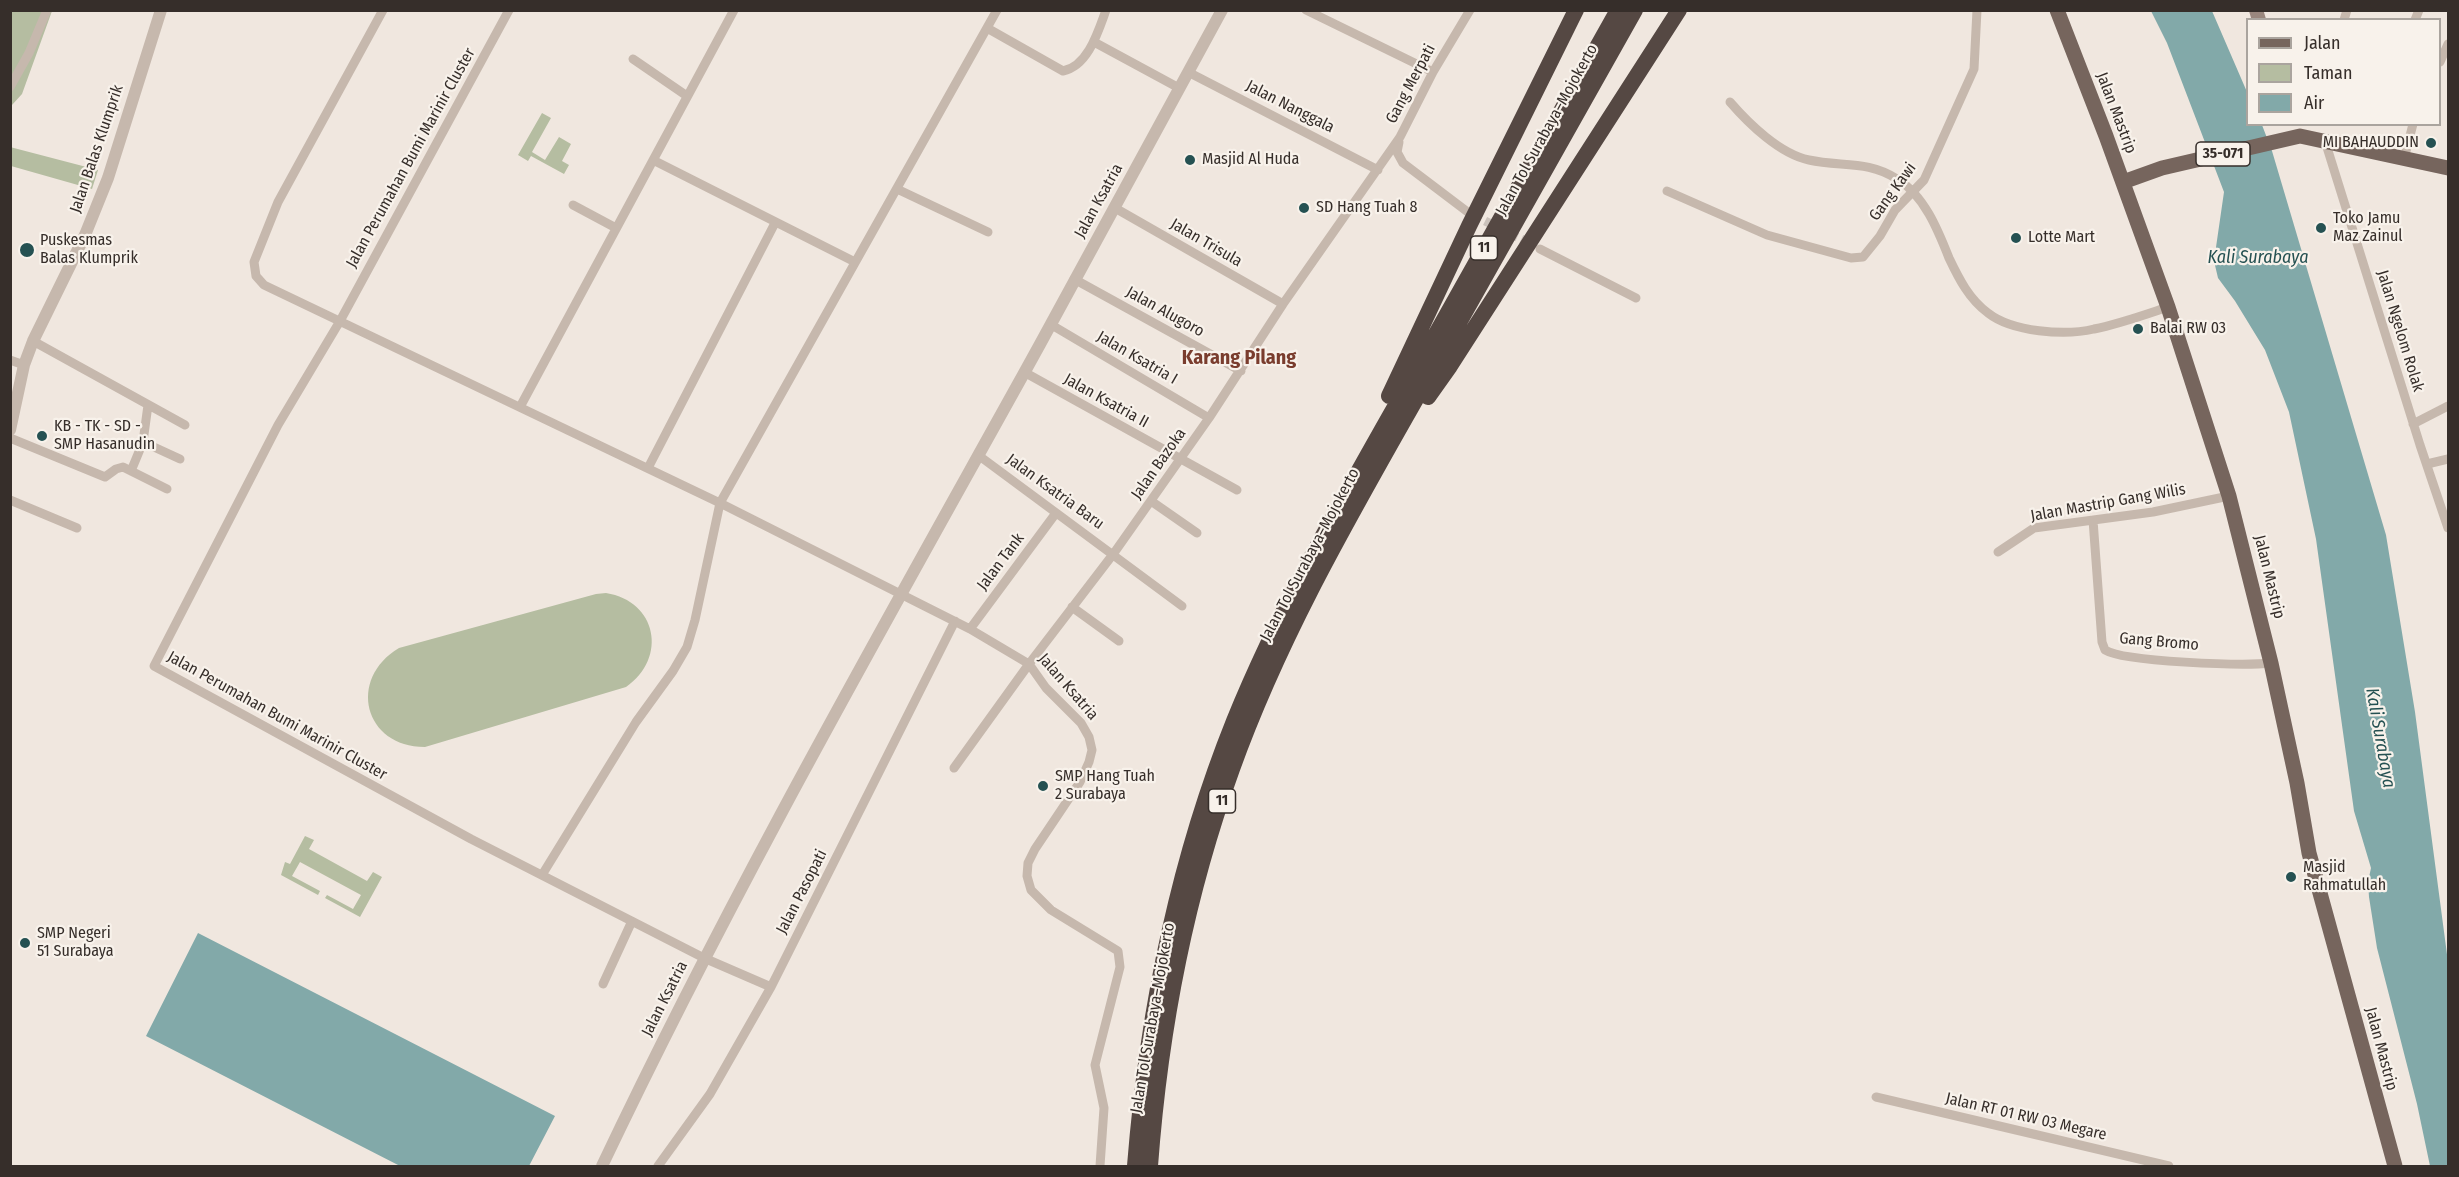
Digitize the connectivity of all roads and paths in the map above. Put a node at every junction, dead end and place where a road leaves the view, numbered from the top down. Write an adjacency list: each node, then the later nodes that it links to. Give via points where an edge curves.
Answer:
1 (46, 10): 24 (street)
2 (161, 10): 54 (street, Jalan Balas Klumprik, via 108,178)
3 (383, 10): 52 (street, via 278,202 254,262 256,276 264,285)
4 (509, 10): 52 (street, Jalan Perumahan Bumi Marinir Cluster)
5 (734, 10): 26 (street)
6 (997, 10): 17 (street)
7 (1106, 10): 18 (street)
8 (1221, 10): 22 (street, Jalan Ksatria)
9 (1306, 10): 23 (street)
10 (1470, 10): 23 (street, Gang Merpati)
11 (1576, 10): 76 (highway, via 1464,237)
12 (1618, 10): 76 (highway, Jalan Tol Surabaya–Mojokerto / 11)
13 (1635, 10): 72 (highway, Jalan Tol Surabaya–Mojokerto / 11)
14 (1679, 10): 72 (highway, via 1450,366)
15 (1977, 10): 39 (street, Gang Kawi, via 1974,69 1924,180)
16 (2057, 10): 36 (main road, Jalan Mastrip)
17 (987, 28): 18 (street, via 1063,71 1072,69); 37 (street)
18 (1094, 42): 25 (street)
19 (2448, 44): 20 (street)
20 (2441, 58)
21 (633, 59): 26 (street)
22 (1188, 72): 25 (street, Jalan Ksatria); 35 (street, Jalan Nanggala)
23 (1433, 72): 30 (street, Gang Merpati)
24 (10, 87)
25 (1179, 88): 41 (street, Jalan Ksatria)
26 (687, 96): 33 (street)
27 (1730, 102): 39 (street, via 1744,119 1783,150 1811,161 1881,169)
28 (2412, 126): 32 (street)
29 (2298, 130): 31 (main road, 35-071); 36 (main road, 35-071, via 2284,139 2162,168)
30 (1400, 137): 35 (street, Gang Merpati); 42 (street, via 1397,152 1403,163)
31 (2325, 141): 32 (main road, 35-071); 63 (street, Jalan Ngelom Rolak)
32 (2404, 159): 34 (main road, 35-071)
33 (653, 160): 43 (street); 44 (street)
34 (2448, 168)
35 (1378, 170): 50 (street, Jalan Bazoka)
36 (2123, 182): 51 (main road, Jalan Mastrip)
37 (897, 189): 45 (street); 47 (street)
38 (1666, 191): 39 (street, Gang Kawi, via 1767,235 1858,258 1869,253 1895,210)
39 (1912, 191): 51 (street, via 1940,234 1965,288 1984,310 2005,322 2044,331 2092,330)
40 (573, 205): 44 (street)
41 (1115, 208): 48 (street, Jalan Ksatria); 50 (street, Jalan Trisula)
42 (1469, 213)
43 (775, 223): 47 (street); 73 (street)
44 (616, 228): 61 (street)
45 (988, 232)
46 (1540, 249): 49 (street)
47 (855, 262): 82 (street)
48 (1074, 279): 53 (street, Jalan Ksatria); 57 (street, Jalan Alugoro)
49 (1636, 298)
50 (1283, 304): 57 (street, Jalan Bazoka)
51 (2168, 307): 79 (main road, Jalan Mastrip)
52 (340, 321): 61 (street); 99 (street, Jalan Perumahan Bumi Marinir Cluster, via 278,425 154,666)
53 (1050, 324): 58 (street, Jalan Ksatria); 62 (street, Jalan Ksatria I)
54 (33, 341): 56 (street, Jalan Balas Klumprik); 59 (street)
55 (10, 360): 56 (street)
56 (24, 365): 65 (street, Jalan Balas Klumprik)
57 (1241, 371): 62 (street, Jalan Bazoka)
58 (1024, 372): 68 (street, Jalan Ksatria); 70 (street, Jalan Ksatria II)
59 (148, 405): 64 (street); 67 (street)
60 (2448, 406): 63 (street)
61 (520, 407): 73 (street)
62 (1209, 418): 70 (street, Jalan Bazoka)
63 (2413, 424): 74 (street, Jalan Ngelom Rolak)
64 (185, 425)
65 (10, 430)
66 (10, 438): 75 (street, via 105,477 118,468)
67 (143, 442): 69 (street); 75 (street)
68 (978, 455): 83 (street, Jalan Ksatria Baru); 90 (street, Jalan Ksatria)
69 (180, 459)
70 (1180, 459): 78 (street, Jalan Ksatria II); 81 (street, Jalan Bazoka)
71 (2448, 459): 74 (street)
72 (1379, 463): 109 (highway, Jalan Tol Surabaya–Mojokerto / 11, via 1268,676 1232,770 1180,947 1159,1072)
73 (648, 468): 82 (street)
74 (2428, 468): 85 (street, Jalan Ngelom Rolak)
75 (131, 471): 77 (street)
76 (1350, 484): 108 (highway, Jalan Tol Surabaya–Mojokerto / 11, via 1275,628 1234,722 1192,845 1166,945 1144,1075)
77 (167, 489)
78 (1237, 490)
79 (2229, 496): 84 (street, Jalan Mastrip Gang Wilis); 96 (main road, Jalan Mastrip)
80 (10, 500): 86 (street)
81 (1151, 501): 87 (street); 89 (street, Jalan Bazoka)
82 (720, 503): 90 (street); 99 (street, via 687,647)
83 (1056, 513): 89 (street, Jalan Ksatria Baru); 94 (street, Jalan Tank)
84 (2093, 520): 88 (street, Jalan Mastrip Gang Wilis, via 2034,528); 96 (street, Gang Bromo, via 2105,650 2155,659)
85 (2448, 526)
86 (77, 528)
87 (1197, 533)
88 (1998, 552)
89 (1114, 554): 91 (street, Jalan Ksatria Baru); 92 (street, Jalan Bazoka)
90 (899, 594): 93 (street, Jalan Ksatria); 101 (street, Jalan Ksatria)
91 (1182, 606)
92 (1072, 607): 95 (street); 97 (street, Jalan Bazoka)
93 (956, 621): 94 (street, Jalan Ksatria); 103 (street, Jalan Pasopati)
94 (970, 629): 97 (street, Jalan Ksatria)
95 (1119, 640)
96 (2271, 663): 111 (main road, Jalan Mastrip, via 2309,853)
97 (1029, 664): 98 (street, Jalan Bazoka); 107 (street, Jalan Ksatria, via 1046,688 1081,723 1092,750 1080,782 1035,849 1026,876 1031,890 1051,910 1118,951 1120,967 1095,1065 1104,1108)
98 (954, 768)
99 (542, 875): 100 (street, Jalan Perumahan Bumi Marinir Cluster)
100 (632, 921): 101 (street, Jalan Perumahan Bumi Marinir Cluster); 102 (street)
101 (704, 958): 103 (street, Jalan Perumahan Bumi Marinir Cluster); 105 (street, Jalan Ksatria)
102 (603, 984)
103 (771, 987): 106 (street, Jalan Pasopati, via 710,1095)
104 (1876, 1098): 110 (street, Jalan RT 01 RW 03 Megare)
105 (602, 1167)
106 (658, 1167)
107 (1100, 1167)
108 (1135, 1167)
109 (1150, 1167)
110 (2169, 1167)
111 (2395, 1167)

